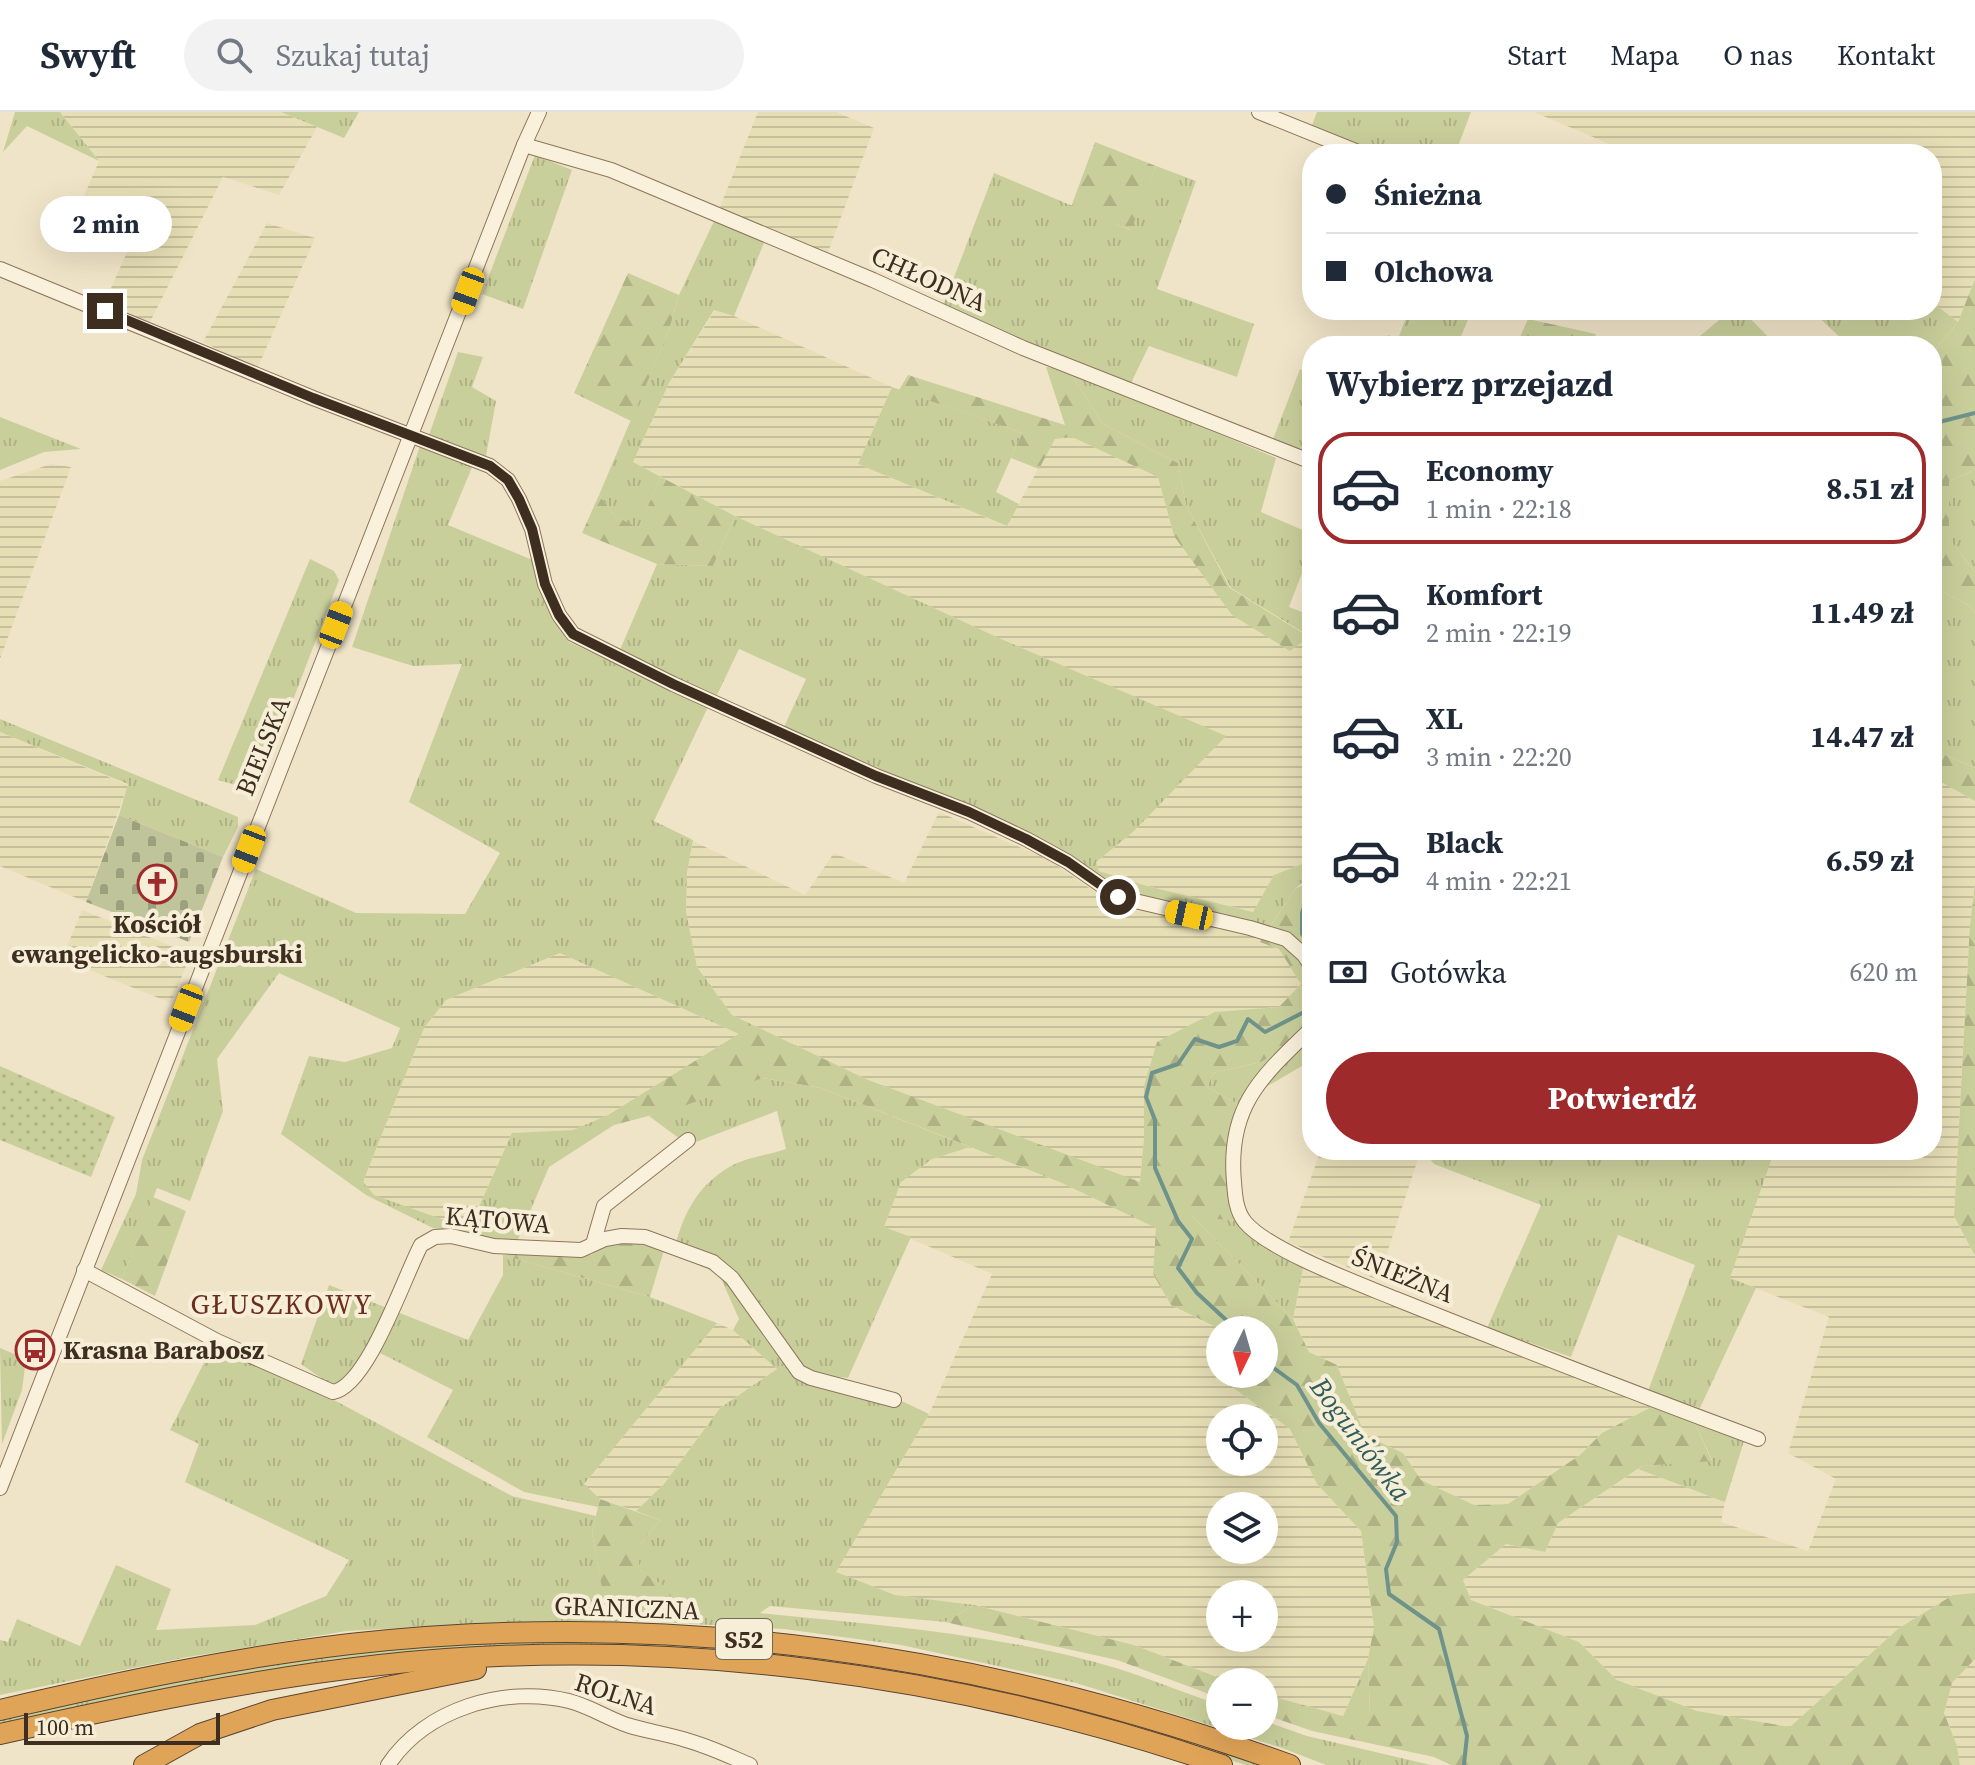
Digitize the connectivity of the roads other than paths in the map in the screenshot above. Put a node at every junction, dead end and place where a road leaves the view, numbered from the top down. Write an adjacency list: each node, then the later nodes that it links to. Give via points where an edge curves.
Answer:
1 (539, 112): 4 (street, BIELSKA)
2 (1259, 112): 3 (street)
3 (1338, 144)
4 (524, 145): 6 (street, BIELSKA); 7 (street, CHŁODNA, via 611,170 1023,348)
5 (0, 269): 6 (street)
6 (412, 435): 8 (street, via 490,466 508,480 532,529 545,584 573,634 876,776 1026,839 1118,897 1250,928 1286,939); 12 (street, BIELSKA)
7 (1302, 458)
8 (1302, 953)
9 (1302, 1038): 14 (street, ŚNIEŻNA, via 1262,1077 1237,1127 1233,1168 1237,1207 1245,1223 1303,1259 1354,1282)
10 (688, 1140): 11 (street, via 604,1206)
11 (593, 1244): 12 (street, KĄTOWA, via 581,1250 526,1249 435,1237 421,1245 368,1357 346,1387 333,1392 217,1341); 13 (street, KĄTOWA, via 622,1236 645,1237 713,1262 732,1278 799,1372)
12 (84, 1270): 15 (street, BIELSKA)
13 (894, 1400)
14 (1758, 1439)
15 (6, 1454): 16 (street, BIELSKA)
16 (0, 1488)
17 (546, 1655): 19 (highway, GRANICZNA / S52, via 305,1674); 20 (highway, via 272,1710 200,1734); 23 (highway, GRANICZNA / S52, via 692,1658 878,1679 1062,1717)
18 (0, 1710): 24 (highway, GRANICZNA / S52, via 184,1671 339,1646 493,1633 639,1633 789,1644 953,1668 1120,1709)
19 (0, 1734)
20 (144, 1765)
21 (388, 1765): 22 (street, ROLNA, via 400,1747 444,1716 497,1698 530,1697 569,1701)
22 (750, 1765)
23 (1222, 1765)
24 (1290, 1765)

